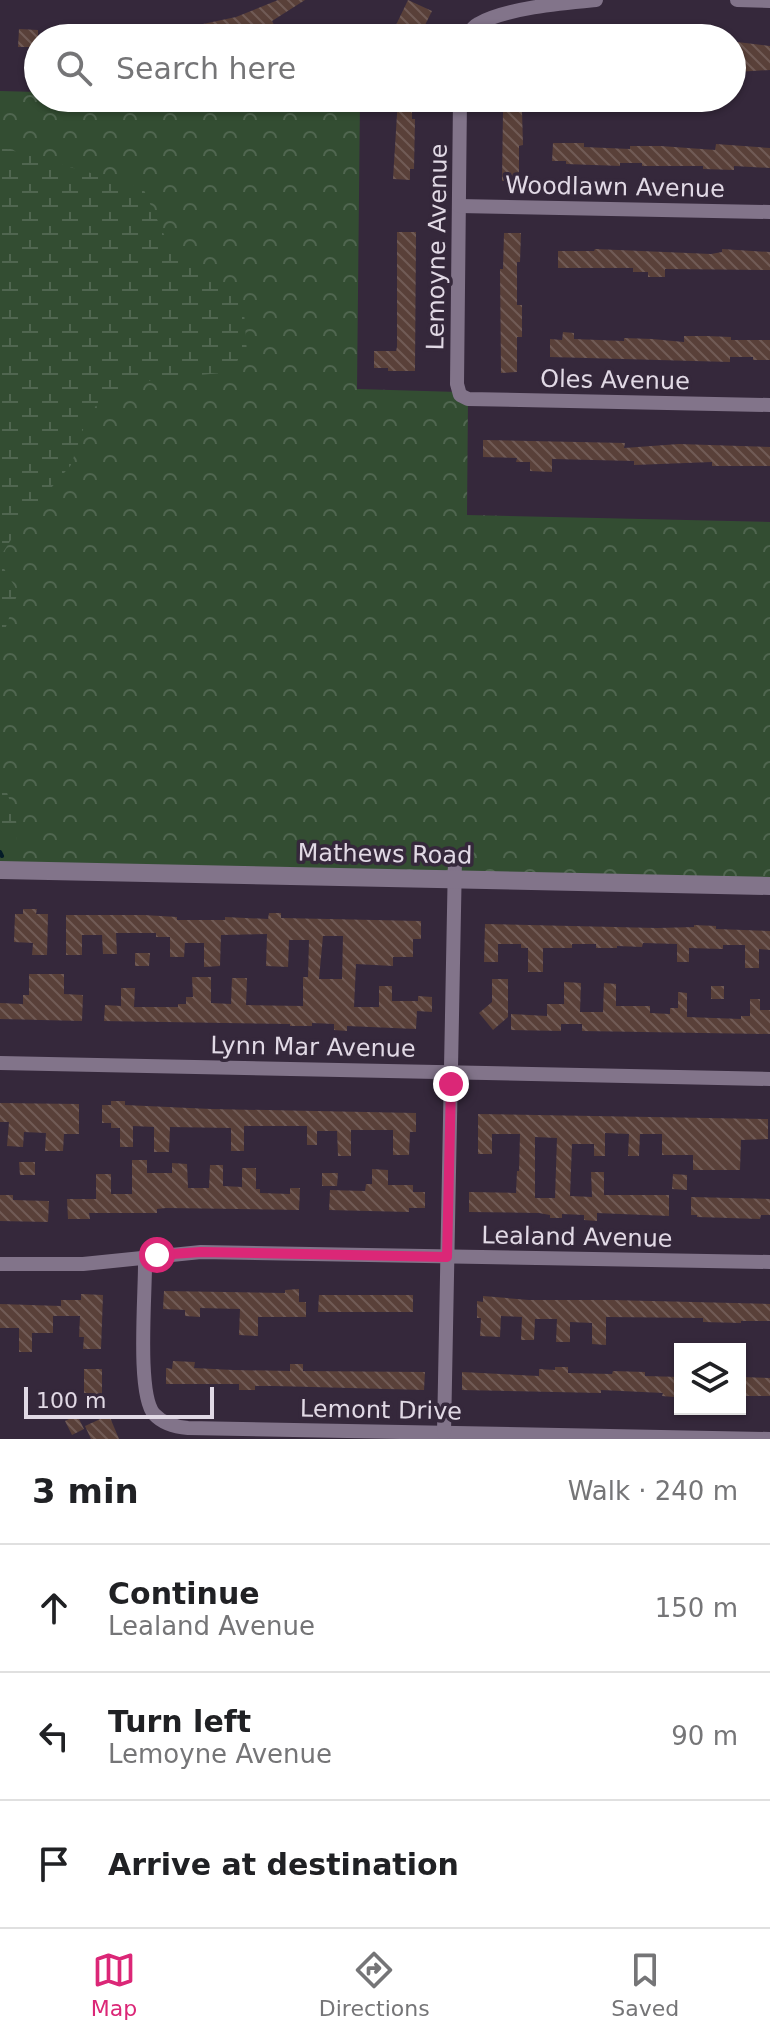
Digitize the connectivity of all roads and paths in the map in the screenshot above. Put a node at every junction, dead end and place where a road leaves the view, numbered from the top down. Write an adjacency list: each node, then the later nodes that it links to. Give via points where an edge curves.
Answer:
1 (596, 0): 4 (street, via 541,6)
2 (737, 0): 3 (street)
3 (770, 1)
4 (478, 24)
5 (460, 112): 6 (street, Lemoyne Avenue)
6 (459, 206): 7 (street, Woodlawn Avenue); 8 (street, Lemoyne Avenue)
7 (770, 212)
8 (460, 395): 9 (street, Oles Avenue)
9 (770, 405)
10 (455, 859): 12 (street)
11 (0, 870): 12 (street, Mathews Road)
12 (455, 879): 13 (street, Mathews Road); 15 (street)
13 (770, 886)
14 (0, 1063): 15 (street, Lynn Mar Avenue)
15 (451, 1072): 16 (street, Lynn Mar Avenue); 18 (street)
16 (770, 1079)
17 (145, 1257): 18 (street, Lealand Avenue, via 201,1252); 20 (street, Lealand Avenue, via 65,1266); 22 (street, Lemont Drive, via 144,1392 154,1414 176,1427)
18 (447, 1257): 19 (street, Lealand Avenue); 21 (street)
19 (770, 1262)
20 (0, 1264)
21 (444, 1433): 22 (street, Lemont Drive); 23 (street, Lemont Drive)
22 (254, 1434)
23 (617, 1438): 24 (street, Lemont Drive)
24 (770, 1439)

